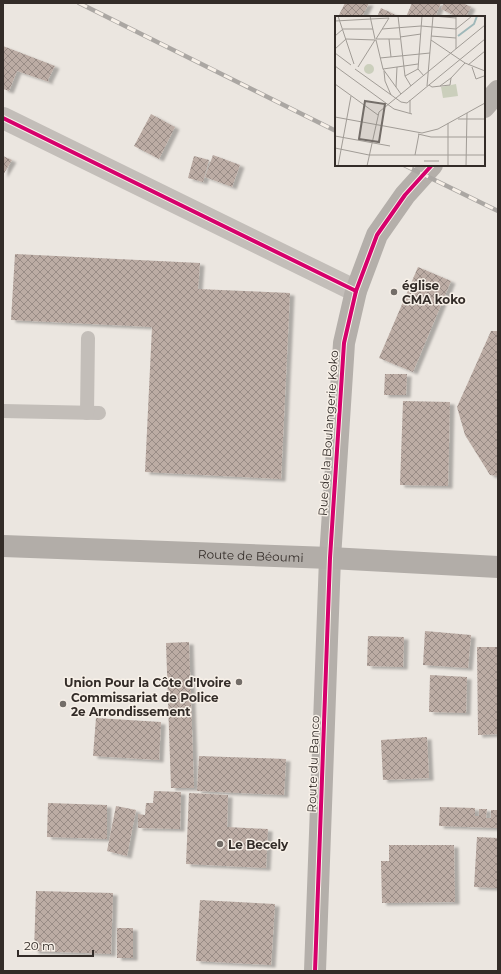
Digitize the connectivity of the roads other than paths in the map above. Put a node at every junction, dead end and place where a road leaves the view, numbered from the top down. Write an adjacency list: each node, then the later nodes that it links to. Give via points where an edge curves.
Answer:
1 (498, 91): 2 (street)
2 (485, 106)
3 (3, 118): 5 (street)
4 (431, 166): 5 (street, Rue de la Boulangerie Koko, via 405,195 377,235)
5 (356, 291): 9 (street, Rue de la Boulangerie Koko, via 344,343)
6 (88, 338): 7 (lane, via 93,413)
7 (3, 411)
8 (3, 546): 9 (main road, Route de Béoumi)
9 (330, 558): 10 (main road, Route de Béoumi); 11 (street, Route du Banco)
10 (498, 567)
11 (315, 971)

